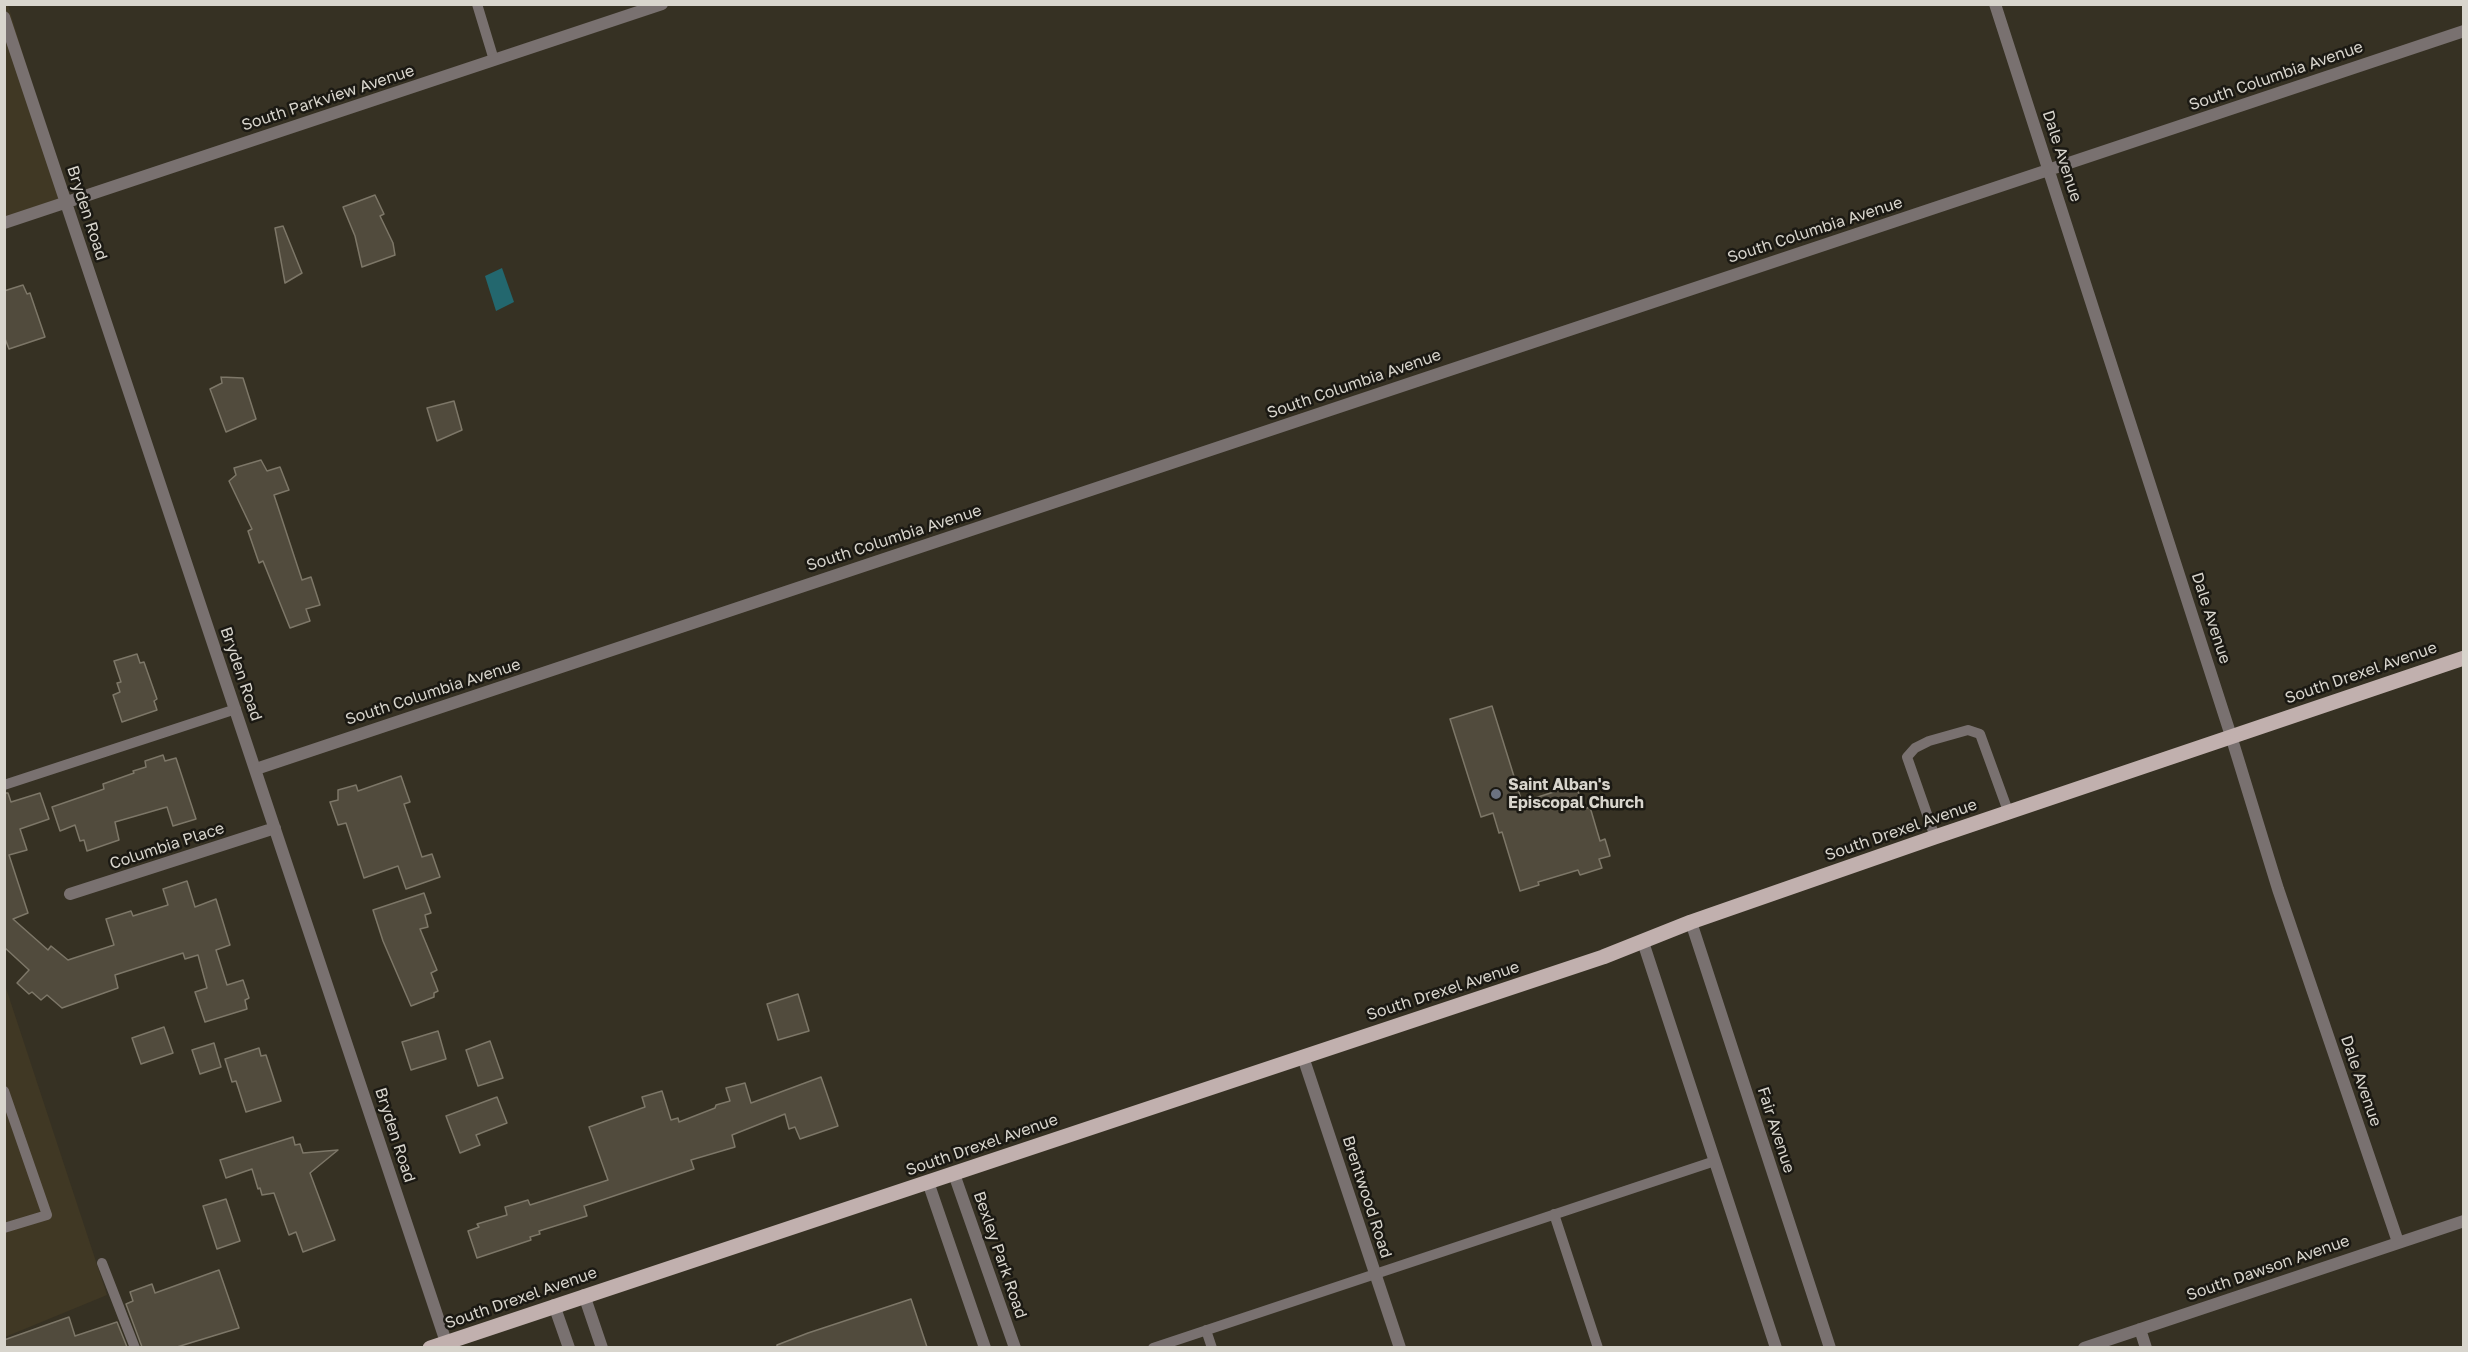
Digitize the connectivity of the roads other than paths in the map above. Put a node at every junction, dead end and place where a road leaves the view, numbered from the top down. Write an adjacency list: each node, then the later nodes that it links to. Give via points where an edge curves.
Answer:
1 (477, 4): 6 (lane)
2 (662, 4): 6 (street, South Parkview Avenue)
3 (1995, 4): 7 (street, Dale Avenue)
4 (4, 17): 8 (street, Bryden Road)
5 (2463, 31): 7 (street, South Columbia Avenue)
6 (494, 60): 8 (street, South Parkview Avenue)
7 (2049, 170): 12 (street, Dale Avenue); 13 (street, South Columbia Avenue)
8 (65, 202): 9 (street, South Parkview Avenue); 11 (street, Bryden Road)
9 (4, 222)
10 (2463, 658): 12 (main road, South Drexel Avenue)
11 (236, 709): 13 (street, Bryden Road); 14 (lane)
12 (2231, 736): 15 (main road, South Drexel Avenue); 29 (street, Dale Avenue, via 2278,889)
13 (256, 768): 16 (street, Bryden Road)
14 (4, 785)
15 (2008, 811): 17 (main road, South Drexel Avenue); 17 (lane, via 1980,734 1968,730 1929,741 1907,757)
16 (275, 828): 18 (street, Columbia Place); 36 (street, Bryden Road)
17 (1935, 837): 19 (main road, South Drexel Avenue)
18 (70, 894)
19 (1691, 922): 20 (main road, South Drexel Avenue); 48 (street, Fair Avenue)
20 (1643, 942): 21 (main road, South Drexel Avenue); 23 (street)
21 (1303, 1057): 24 (main road, South Drexel Avenue); 31 (street, Brentwood Road)
22 (4, 1091): 28 (lane, via 47,1215)
23 (1715, 1161): 26 (lane); 47 (street)
24 (954, 1174): 25 (main road, South Drexel Avenue); 42 (street, Bexley Park Road)
25 (928, 1182): 32 (main road, South Drexel Avenue); 41 (street)
26 (1554, 1214): 31 (lane); 46 (lane)
27 (2463, 1221): 29 (street, South Dawson Avenue)
28 (4, 1228)
29 (2398, 1242): 34 (street, South Dawson Avenue)
30 (102, 1263): 37 (lane)
31 (1374, 1274): 35 (lane); 45 (street, Brentwood Road)
32 (584, 1296): 33 (main road, South Drexel Avenue); 40 (street)
33 (554, 1305): 36 (main road, South Drexel Avenue); 39 (street)
34 (2140, 1329): 49 (street, South Dawson Avenue); 50 (street)
35 (1206, 1330): 43 (lane); 44 (lane)
36 (446, 1342): 38 (main road, South Drexel Avenue)
37 (135, 1347)
38 (430, 1347)
39 (569, 1347)
40 (602, 1347)
41 (985, 1347)
42 (1014, 1347)
43 (1153, 1347)
44 (1212, 1347)
45 (1400, 1347)
46 (1598, 1347)
47 (1776, 1347)
48 (1830, 1347)
49 (2084, 1347)
50 (2146, 1347)

